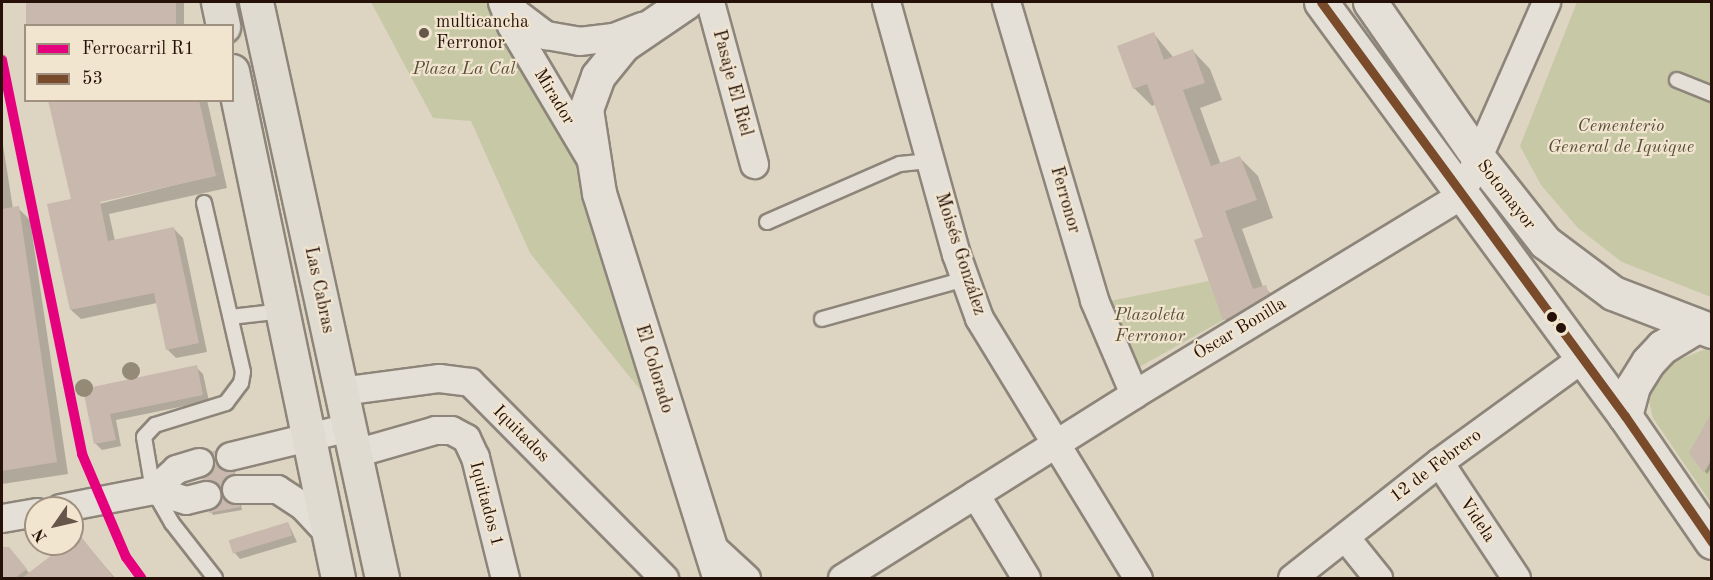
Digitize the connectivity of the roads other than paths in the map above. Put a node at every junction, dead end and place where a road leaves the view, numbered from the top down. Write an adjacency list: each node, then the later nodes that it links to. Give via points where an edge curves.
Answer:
1 (218, 2): 13 (main road)
2 (256, 2): 30 (main road, Las Cabras)
3 (502, 2): 18 (street, Mirador, via 510,24)
4 (509, 2): 12 (street, via 515,12 546,35 579,41 613,37)
5 (686, 2): 12 (main road, El Colorado)
6 (710, 2): 20 (street, Pasaje El Riel)
7 (886, 2): 19 (street, Moisés González)
8 (1006, 2): 31 (street, Ferronor, via 1094,300)
9 (1322, 2): 21 (main road, Sotomayor)
10 (1370, 2): 17 (main road, Sotomayor)
11 (1546, 2): 17 (street)
12 (657, 21): 18 (main road, El Colorado, via 623,45 598,76 586,110)
13 (223, 24)
14 (234, 80): 25 (main road)
15 (1677, 80): 16 (lane)
16 (1712, 94)
17 (1477, 156): 21 (street); 28 (main road, Sotomayor, via 1524,220 1567,262 1612,293)
18 (591, 159): 49 (main road, El Colorado)
19 (930, 161): 23 (lane, via 900,164); 24 (street, Moisés González)
20 (754, 164)
21 (1461, 195): 29 (main road, Sotomayor); 31 (street, Óscar Bonilla)
22 (204, 203): 26 (lane)
23 (767, 222)
24 (965, 279): 27 (lane); 35 (street, Moisés González, via 979,318)
25 (283, 311): 26 (lane); 33 (main road)
26 (231, 317): 40 (lane, via 243,372 241,383 236,393 217,408 155,425 145,432)
27 (822, 319)
28 (1704, 328): 32 (main road, via 1662,347 1648,362 1633,386)
29 (1582, 358): 32 (main road, Sotomayor); 38 (street, 12 de Febrero)
30 (341, 391): 34 (main road, Las Cabras); 54 (street, Iquitados, via 439,378 470,382)
31 (1134, 394): 35 (street, Óscar Bonilla)
32 (1625, 416): 48 (main road, Sotomayor)
33 (309, 436): 34 (street); 36 (street); 46 (main road)
34 (352, 440): 52 (main road, Las Cabras); 53 (street, Iquitados 1, via 435,430 451,430 466,438 475,457)
35 (1057, 443): 41 (street, Óscar Bonilla); 59 (street, Moisés González)
36 (231, 456)
37 (199, 462): 40 (street, via 176,469)
38 (1438, 462): 47 (street, 12 de Febrero); 62 (street, Videla)
39 (237, 489): 46 (street, via 277,489 302,505)
40 (153, 490): 42 (street, via 186,500); 43 (street); 50 (lane, via 185,542)
41 (975, 494): 57 (street, Óscar Bonilla); 58 (street)
42 (206, 495)
43 (84, 503)
44 (24, 514): 45 (street)
45 (2, 518)
46 (329, 534): 51 (main road)
47 (1345, 537): 60 (street, 12 de Febrero); 61 (street)
48 (1712, 542)
49 (710, 545): 55 (main road, El Colorado); 56 (street)
50 (215, 579)
51 (338, 579)
52 (382, 579)
53 (506, 579)
54 (664, 579)
55 (720, 579)
56 (746, 579)
57 (842, 579)
58 (1026, 579)
59 (1138, 579)
60 (1292, 579)
61 (1378, 579)
62 (1516, 579)

